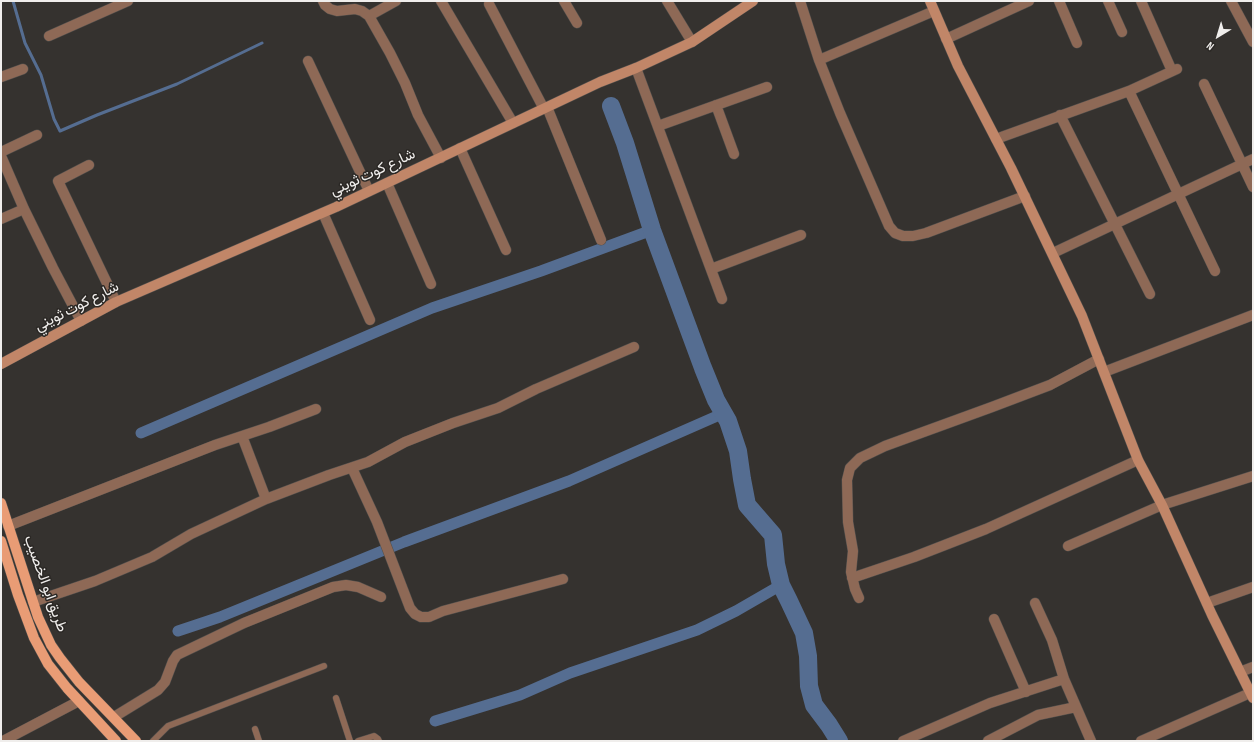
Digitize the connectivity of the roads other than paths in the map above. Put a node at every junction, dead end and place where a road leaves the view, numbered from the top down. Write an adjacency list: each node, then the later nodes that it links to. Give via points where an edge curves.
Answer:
1 (128, 1): 20 (street)
2 (323, 1): 17 (street, via 330,9 355,9)
3 (396, 1): 17 (street)
4 (441, 1): 36 (street)
5 (564, 1): 18 (street)
6 (667, 1): 22 (street)
7 (752, 1): 22 (main road, شارع كوت ثويني)
8 (800, 1): 25 (street)
9 (930, 1): 16 (main road)
10 (1029, 1): 21 (street)
11 (1059, 1): 24 (street)
12 (1108, 1): 19 (street)
13 (1141, 1): 32 (street, via 1175,70)
14 (1231, 1): 23 (street)
15 (489, 4): 34 (street)
16 (934, 11): 21 (main road); 25 (street)
17 (369, 16): 44 (street)
18 (577, 23)
19 (1122, 32)
20 (49, 36)
21 (946, 39): 39 (main road)
22 (692, 42): 27 (main road, شارع كوت ثويني)
23 (1253, 42)
24 (1077, 43)
25 (819, 60): 52 (street, via 889,226 895,233 913,236)
26 (308, 61): 50 (street)
27 (636, 68): 34 (main road, شارع كوت ثويني); 37 (street)
28 (22, 69): 29 (street)
29 (1, 77)
30 (1204, 84): 47 (street)
31 (767, 87): 33 (street)
32 (1129, 91): 35 (street); 51 (street)
33 (716, 105): 37 (street); 42 (street)
34 (546, 108): 36 (main road, شارع كوت ثويني); 58 (street)
35 (1060, 115): 39 (street); 56 (street)
36 (513, 123): 40 (main road, شارع كوت ثويني)
37 (658, 126): 61 (street)
38 (37, 135): 41 (street)
39 (996, 139): 52 (main road)
40 (460, 148): 44 (main road, شارع كوت ثويني); 59 (street)
41 (1, 152)
42 (734, 154)
43 (1, 156): 53 (street)
44 (441, 158): 48 (main road, شارع كوت ثويني)
45 (1253, 159): 47 (street)
46 (89, 164): 66 (street, via 58,181)
47 (1242, 164): 49 (street); 51 (street)
48 (387, 183): 50 (main road, شارع كوت ثويني); 63 (street)
49 (1253, 187)
50 (370, 191): 54 (main road, شارع كوت ثويني)
51 (1178, 195): 56 (street); 62 (street)
52 (1025, 196): 60 (main road)
53 (24, 209): 55 (street); 69 (street)
54 (323, 213): 66 (main road, شارع كوت ثويني); 68 (street)
55 (1, 219)
56 (1115, 224): 60 (street); 64 (street)
57 (801, 235): 61 (street)
58 (601, 240)
59 (506, 250)
60 (1052, 253): 71 (main road)
61 (711, 269): 65 (street)
62 (1215, 271)
63 (431, 284)
64 (1150, 294)
65 (722, 299)
66 (116, 302): 69 (main road, شارع كوت ثويني)
67 (1253, 315): 73 (street)
68 (370, 320)
69 (81, 321): 72 (main road, شارع كوت ثويني)
70 (634, 347): 77 (street, via 498,408 405,442)
71 (1099, 359): 73 (main road); 86 (street, via 1050,385 885,446 860,458 850,468 847,480 848,522 853,551)
72 (1, 364)
73 (1104, 372): 76 (main road)
74 (316, 409): 75 (street)
75 (242, 436): 79 (street); 82 (street)
76 (1138, 460): 81 (main road); 86 (street, via 986,529)
77 (352, 468): 79 (street); 85 (street, via 377,522 410,608 415,614 429,617)
78 (1253, 476): 81 (street)
79 (266, 499): 90 (street, via 191,534 152,556 95,581)
80 (1, 503): 82 (main road, طريق ابو الخصيب)
81 (1162, 505): 84 (street); 92 (main road)
82 (8, 526): 90 (main road, طريق ابو الخصيب)
83 (1, 541): 101 (main road, طريق ابو الخصيب, via 34,638 53,670)
84 (1068, 546)
85 (563, 578)
86 (852, 578): 89 (street)
87 (1253, 587): 92 (street)
88 (381, 597): 103 (street, via 358,587 333,587 244,623 177,655 165,682 158,690)
89 (859, 598)
90 (33, 602): 103 (main road, طريق ابو الخصيب, via 44,631 60,658 79,682)
91 (1035, 602): 97 (street, via 1052,640)
92 (1206, 603): 96 (main road)
93 (994, 619): 98 (street)
94 (324, 666): 110 (lane, via 168,726)
95 (1253, 667): 96 (street)
96 (1240, 672): 99 (main road)
97 (1064, 679): 98 (street); 102 (street)
98 (1026, 692): 115 (street, via 990,703)
99 (1252, 696): 118 (street)
100 (336, 698): 112 (lane)
101 (79, 701): 106 (street); 107 (main road, طريق ابو الخصيب)
102 (1076, 706): 116 (street, via 1038,715); 117 (street)
103 (114, 717): 105 (main road, طريق ابو الخصيب)
104 (255, 729): 111 (lane)
105 (128, 733): 108 (main road); 109 (main road, طريق ابو الخصيب)
106 (3, 741)
107 (116, 741)
108 (120, 741)
109 (136, 741)
110 (153, 741)
111 (259, 741)
112 (350, 741)
113 (358, 741): 114 (lane, via 374,736)
114 (379, 741)
115 (903, 741)
116 (988, 741)
117 (1091, 741)
118 (1143, 741)

